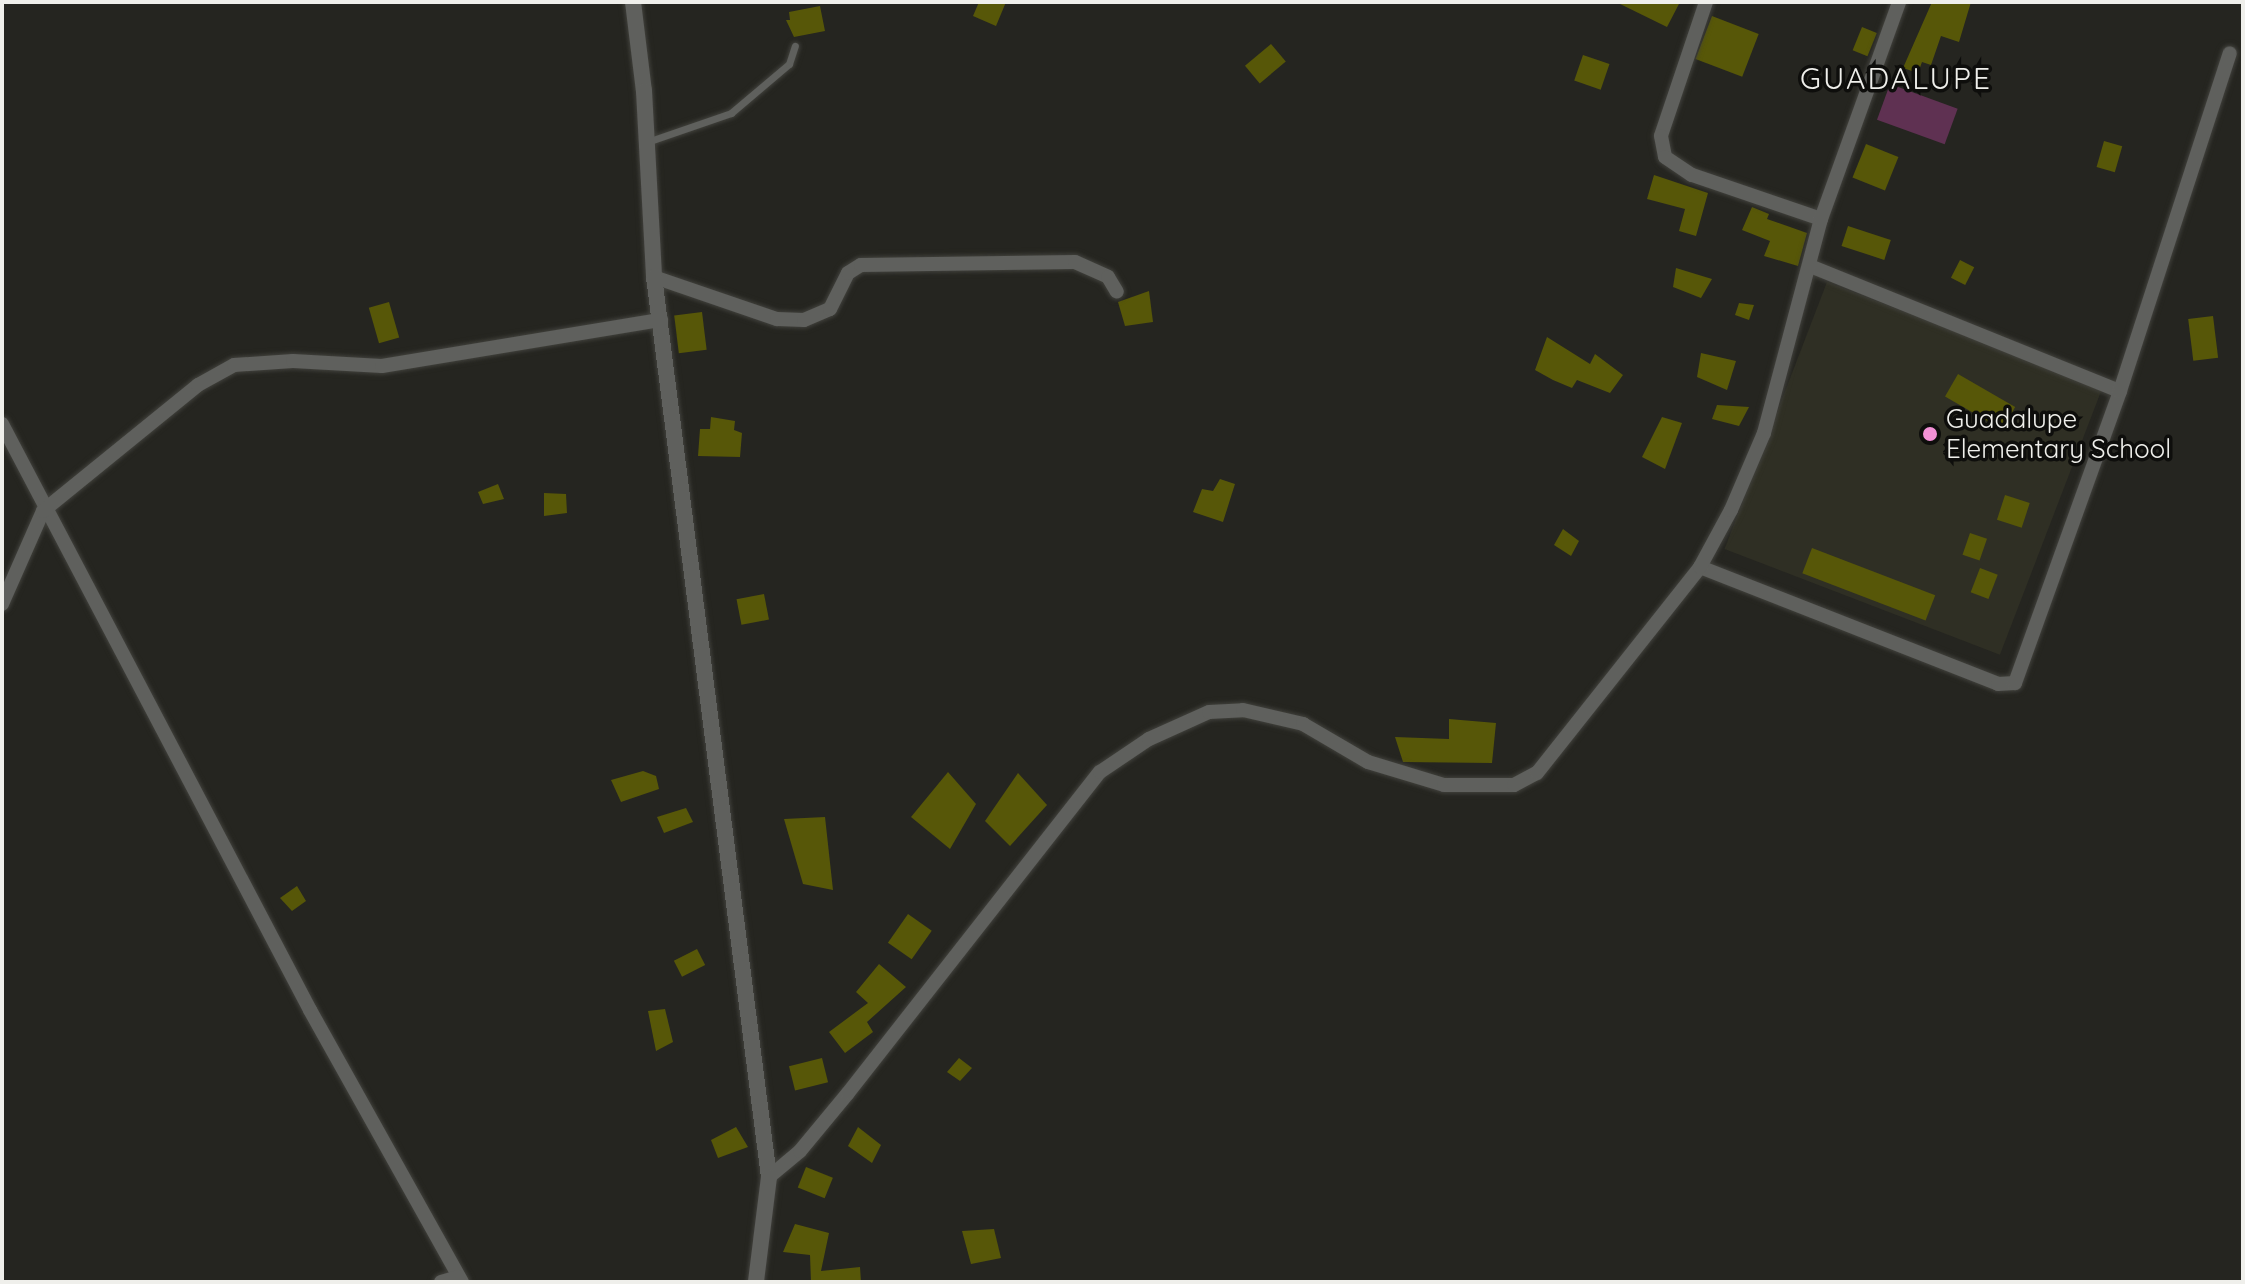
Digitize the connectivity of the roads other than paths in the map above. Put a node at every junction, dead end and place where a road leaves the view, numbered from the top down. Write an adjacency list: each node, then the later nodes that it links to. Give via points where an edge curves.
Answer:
1 (633, 2): 6 (street)
2 (1706, 2): 7 (street, via 1661,136 1665,157 1692,175)
3 (1899, 2): 7 (street)
4 (795, 46): 6 (lane, via 789,64 731,113)
5 (2230, 53): 12 (street)
6 (647, 142): 9 (street)
7 (1821, 219): 8 (street)
8 (1810, 266): 12 (street); 15 (street, via 1764,433)
9 (654, 277): 10 (street, via 777,319 804,320 830,309 848,273 861,265 1075,262 1108,277); 11 (street)
10 (1117, 292)
11 (661, 320): 14 (street, via 382,366 293,361 234,365 198,385); 17 (street)
12 (2120, 391): 15 (street, via 2015,683 1998,684)
13 (2, 424): 14 (street)
14 (43, 511): 16 (street); 18 (street)
15 (1700, 567): 17 (street, via 1556,751 1530,779 1514,785 1483,788 1418,779 1343,751 1303,724 1243,710 1209,712 1122,755 1100,772 800,1151)
16 (2, 604)
17 (769, 1177): 20 (street)
18 (460, 1279): 19 (street)
19 (441, 1282)
20 (756, 1282)

